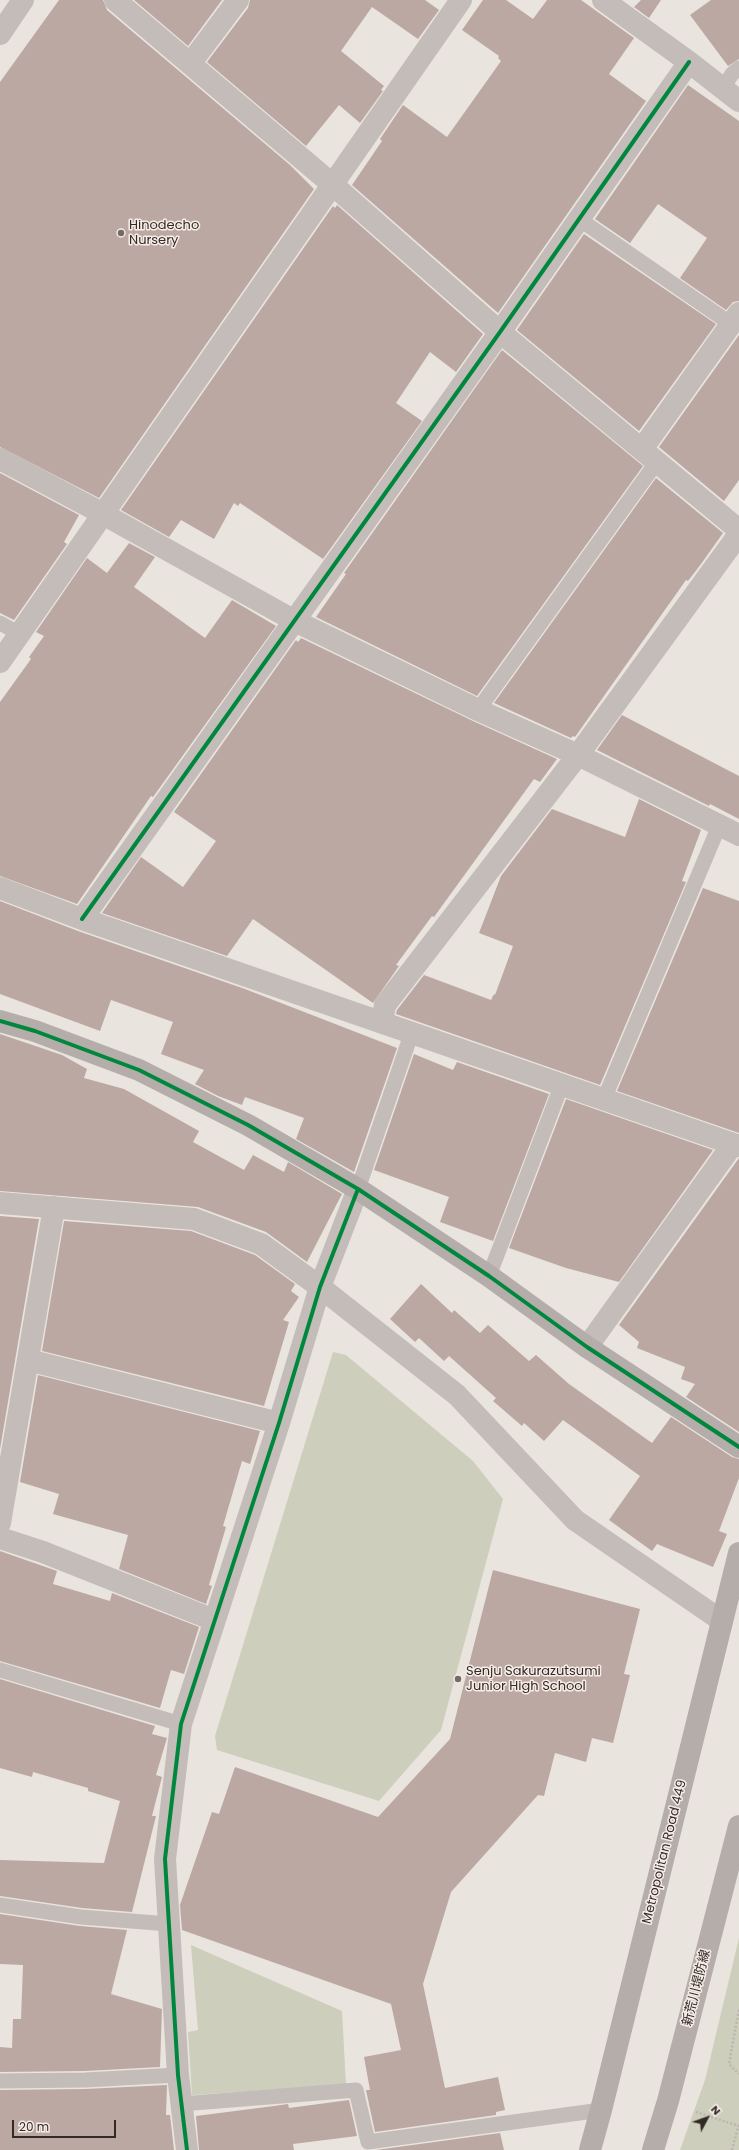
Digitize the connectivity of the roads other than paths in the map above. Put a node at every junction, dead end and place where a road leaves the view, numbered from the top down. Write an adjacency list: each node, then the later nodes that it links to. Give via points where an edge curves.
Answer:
1 (23, 0): 6 (street)
2 (114, 0): 8 (street)
3 (238, 0): 8 (street)
4 (461, 0): 11 (street)
5 (602, 0): 7 (street)
6 (0, 34)
7 (689, 62): 10 (street); 12 (street)
8 (190, 64): 11 (street)
9 (739, 68): 10 (lane, via 732,74)
10 (731, 94)
11 (333, 185): 14 (street); 17 (street)
12 (579, 219): 13 (lane); 14 (street)
13 (735, 319): 15 (street)
14 (500, 332): 15 (street); 20 (street)
15 (649, 456): 18 (street); 24 (lane)
16 (0, 458): 17 (street)
17 (103, 514): 20 (street); 22 (street)
18 (739, 530)
19 (739, 534): 25 (street)
20 (295, 621): 24 (street); 29 (street)
21 (0, 623): 22 (lane)
22 (20, 634): 23 (street)
23 (0, 662)
24 (478, 710): 25 (street)
25 (578, 755): 26 (street); 31 (street, via 385,1005)
26 (719, 826): 27 (street); 34 (lane)
27 (739, 835)
28 (0, 888): 29 (street)
29 (82, 919): 31 (street)
30 (0, 1021): 36 (main road, via 35,1031 139,1070 248,1126)
31 (382, 1022): 32 (street)
32 (412, 1032): 33 (street); 36 (lane)
33 (562, 1084): 34 (street); 39 (lane)
34 (604, 1099): 35 (street)
35 (736, 1145): 41 (street)
36 (358, 1189): 39 (main road); 40 (street)
37 (0, 1203): 38 (street)
38 (54, 1208): 40 (street, via 194,1219 261,1244); 42 (street)
39 (489, 1276): 41 (main road)
40 (320, 1287): 43 (street); 49 (street, via 457,1395 575,1520)
41 (587, 1347): 44 (main road)
42 (28, 1360): 43 (street); 45 (street)
43 (279, 1423): 48 (street)
44 (739, 1447)
45 (0, 1522)
46 (0, 1538): 48 (street, via 43,1552)
47 (739, 1553): 49 (main road, Metropolitan Road 449)
48 (214, 1620): 51 (street)
49 (722, 1621): 58 (main road, Metropolitan Road 449)
50 (0, 1670): 51 (lane)
51 (181, 1724): 54 (street, via 165,1859)
52 (739, 1826): 61 (main road, 新荒川堤防線)
53 (0, 1905): 54 (lane, via 80,1917)
54 (169, 1924): 55 (street)
55 (178, 2075): 56 (lane, via 85,2080); 57 (street)
56 (0, 2080)
57 (181, 2104): 58 (lane, via 356,2090 368,2142); 59 (street)
58 (601, 2110): 60 (main road, Metropolitan Road 449)
59 (187, 2150)
60 (590, 2150)
61 (653, 2150)

